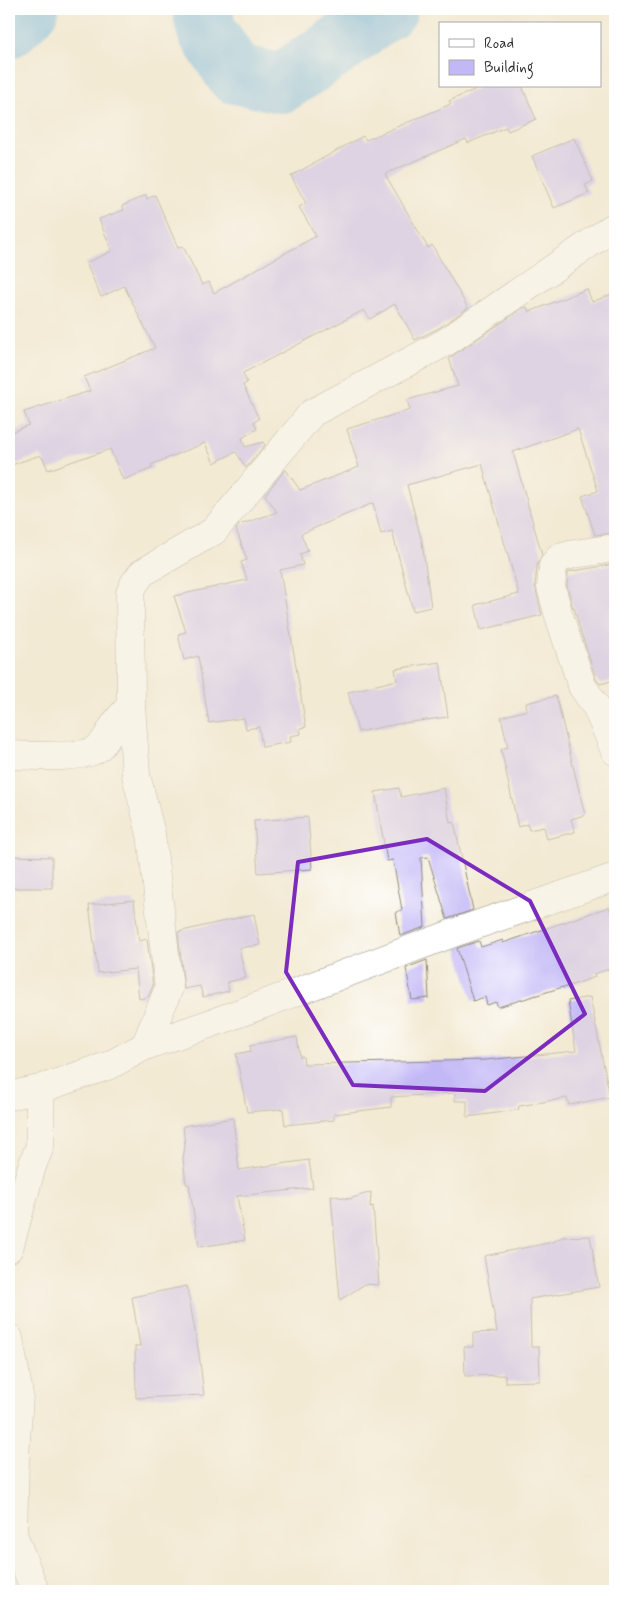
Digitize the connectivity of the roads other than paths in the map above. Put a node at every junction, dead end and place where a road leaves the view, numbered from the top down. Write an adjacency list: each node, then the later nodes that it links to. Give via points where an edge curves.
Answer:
1 (615, 226): 3 (street, via 446,342 312,413 214,531 142,573 130,593)
2 (615, 548): 4 (street, via 559,558 553,566 551,587 582,686 597,708)
3 (131, 706): 5 (street, via 96,750 63,756); 7 (street, via 136,775 151,834 169,988)
4 (615, 751)
5 (9, 754)
6 (612, 874): 7 (street)
7 (145, 1046): 8 (street, via 110,1065)
8 (40, 1089): 9 (street); 10 (street, via 40,1146)
9 (9, 1096)
10 (9, 1248)
11 (9, 1338): 12 (street, via 19,1395 13,1534)
12 (35, 1591)

